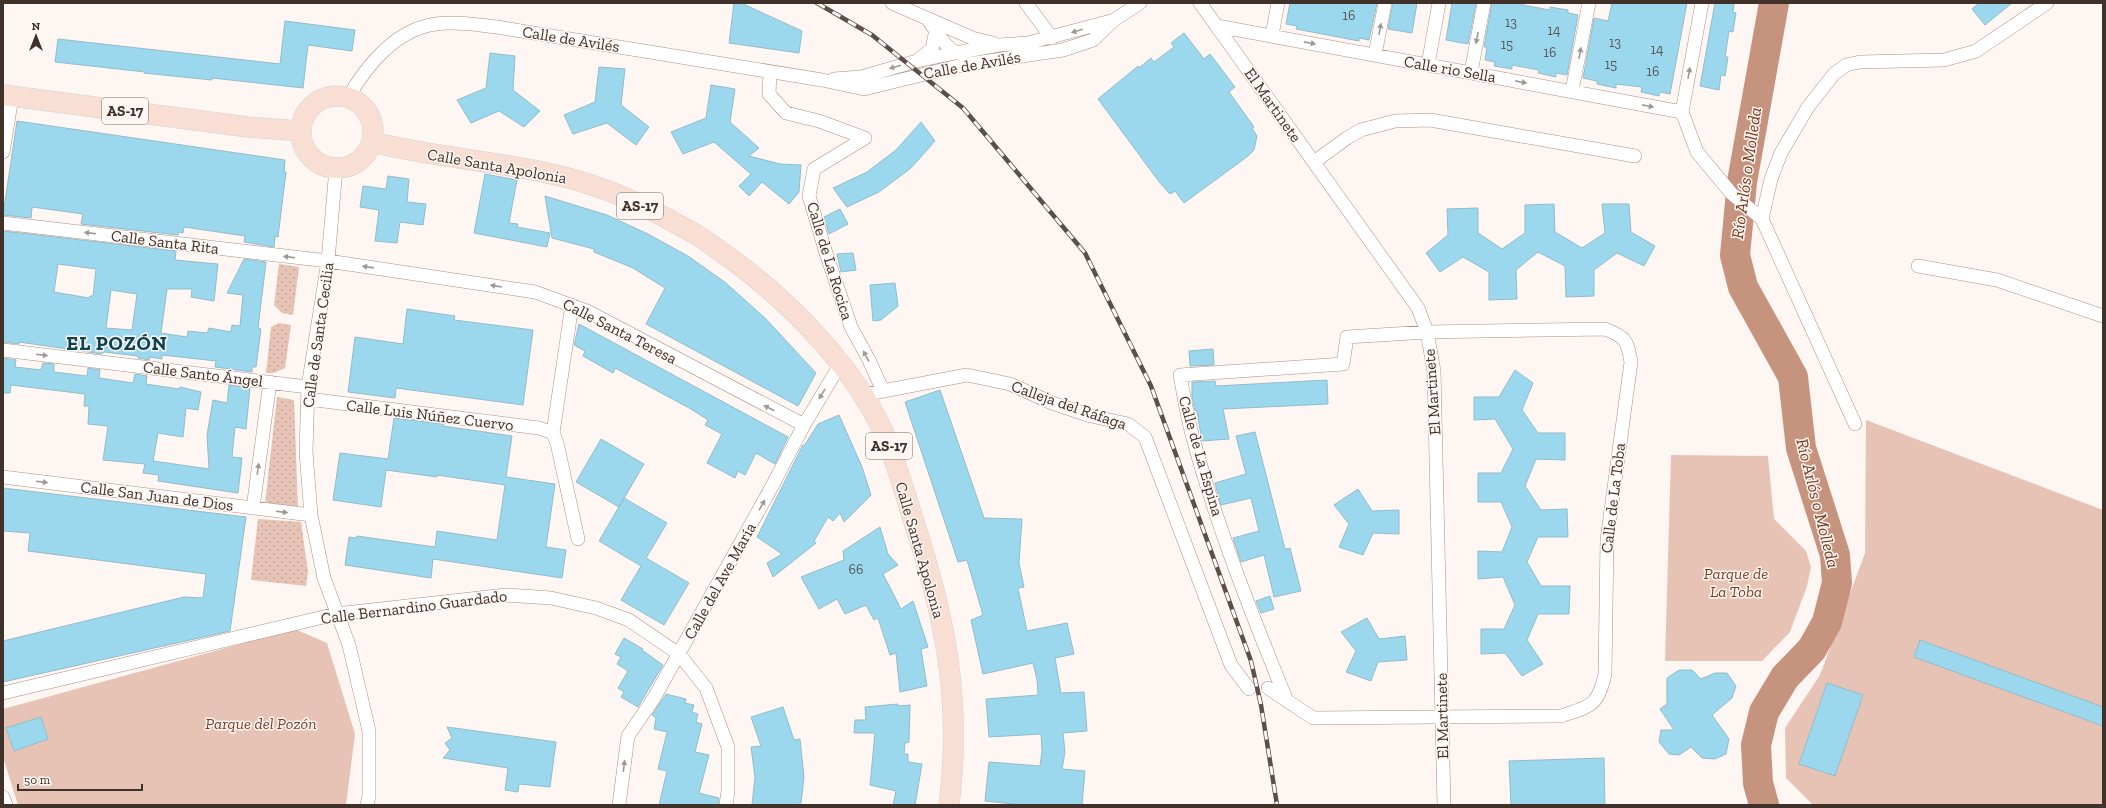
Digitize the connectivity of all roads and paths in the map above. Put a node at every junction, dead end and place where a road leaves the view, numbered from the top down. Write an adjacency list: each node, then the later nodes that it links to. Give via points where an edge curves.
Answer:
1 (892, 3): 13 (street)
2 (1026, 3): 17 (street)
3 (1140, 3): 12 (street, Calle de Avilés)
4 (1200, 3): 14 (street, El Martinete)
5 (1278, 3): 16 (street)
6 (1385, 3): 20 (street, one-way to 6)
7 (1439, 3): 23 (street)
8 (1484, 3): 25 (street, one-way to 25)
9 (1590, 3): 28 (street, one-way to 9)
10 (1702, 3): 31 (street, one-way to 10)
11 (2047, 3): 38 (street, via 1976,51 1944,60 1860,62 1846,65 1834,74 1808,107 1781,152)
12 (1114, 20): 17 (street, Calle de Avilés, one-way to 17); 21 (street, Calle de Avilés, via 1093,40 1063,50)
13 (932, 25): 15 (street); 19 (street); 22 (street, via 932,49)
14 (1218, 26): 16 (street, Calle rio Sella); 36 (street, El Martinete)
15 (950, 28): 18 (street, via 972,38); 19 (street, via 956,40)
16 (1272, 36): 20 (street, Calle rio Sella, one-way to 20)
17 (1052, 38): 18 (street, Calle de Avilés, via 1028,44)
18 (999, 45): 19 (street, Calle de Avilés)
19 (955, 53): 21 (street); 22 (street, Calle de Avilés); 26 (street)
20 (1375, 55): 23 (street, Calle rio Sella)
21 (1000, 59): 26 (street, Calle de Avilés)
22 (917, 61): 27 (street, Calle de Avilés, one-way to 27, via 861,76)
23 (1428, 65): 25 (street, Calle rio Sella)
24 (770, 72): 27 (street, Calle de Avilés); 30 (street, Calle de Avilés, via 497,27 435,24 417,30 385,49 365,71); 48 (street, Calle de La Rocica, one-way to 24, via 851,327 809,196 814,169 865,138 819,121 786,113 769,94)
25 (1471, 72): 28 (street, Calle rio Sella, one-way to 28)
26 (925, 73): 27 (street, Calle de Avilés, via 864,89)
27 (822, 80)
28 (1572, 91): 31 (street, Calle rio Sella, one-way to 31)
29 (7, 96): 32 (main road, AS-17, via 248,127); 34 (street)
30 (348, 98): 32 (main road, via 330,97 319,100 304,118); 33 (main road, via 363,107 370,117 373,129)
31 (1682, 112): 38 (street, via 1697,152 1731,193)
32 (301, 131): 37 (main road, via 306,151 313,160 323,166)
33 (372, 142): 37 (main road, via 369,150 358,161 345,168); 46 (main road, Calle Santa Apolonia / AS-17, via 408,151 544,172 585,183 625,198 699,236 758,279)
34 (3, 152)
35 (1635, 156): 36 (street, via 1430,120 1395,121 1361,130)
36 (1314, 162): 44 (street, El Martinete, via 1418,308)
37 (336, 168): 40 (street, Calle de Santa Cecilia)
38 (1757, 216): 51 (street)
39 (3, 223): 40 (street, Calle Santa Rita, one-way to 39)
40 (328, 261): 42 (street, Calle Santa Teresa, one-way to 40, via 535,292); 49 (street, Calle de Santa Cecilia)
41 (1918, 266): 43 (street, via 1997,280)
42 (572, 305): 52 (street, Calle Santa Teresa, one-way to 42); 53 (street)
43 (2103, 316)
44 (1427, 332): 63 (street, Calle de La Espina, via 1347,337 1343,364 1180,375 1193,437 1218,519 1253,618); 64 (street, El Martinete, via 1434,371); 64 (street, Calle de La Toba, via 1605,328 1622,335 1628,345 1631,362 1607,540 1605,674 1601,692 1590,706 1561,716)
45 (3, 350): 47 (street, Calle Santo Ángel, one-way to 47)
46 (841, 363): 50 (main road, Calle Santa Apolonia / AS-17); 52 (street, Calle del Ave María, one-way to 52)
47 (270, 382): 49 (street, Calle Santo Ángel); 55 (street, one-way to 47)
48 (883, 391): 50 (street, Calleja del Ráfaga); 61 (street, Calleja del Ráfaga, via 967,375 1010,384 1065,408 1128,424 1145,437 1231,665)
49 (308, 393): 53 (street, Calle Luis Núñez Cuervo, via 539,428); 56 (street, Calle de Santa Cecilia, via 306,452)
50 (862, 395): 70 (main road, Calle Santa Apolonia / AS-17, via 887,442 926,559 944,630 953,692 954,764)
51 (1855, 424)
52 (804, 426): 59 (street, Calle del Ave María, one-way to 52)
53 (553, 433): 57 (street)
54 (3, 477): 55 (street, Calle San Juan de Dios, one-way to 55)
55 (253, 508): 56 (street, Calle San Juan de Dios, one-way to 56)
56 (311, 515): 58 (street, Calle de Santa Cecilia, via 324,578)
57 (578, 539)
58 (336, 614): 59 (street, Calle Bernardino Guardado, via 506,595 550,598 596,608 629,620); 62 (street, Calle Bernardino Guardado); 67 (street, Calle de Santa Cecilia, via 349,645 369,731)
59 (679, 654): 68 (street, Calle del Ave María, one-way to 59, via 628,736 654,698); 69 (street, Calle Bernardino Guardado, via 706,688 728,748)
60 (1268, 688): 63 (street)
61 (1249, 689)
62 (3, 694)
63 (1287, 701): 64 (street, via 1313,718)
64 (1442, 716): 71 (street, El Martinete)
65 (3, 797): 66 (street)
66 (6, 805)
67 (367, 805)
68 (619, 805)
69 (726, 805)
70 (949, 805)
71 (1444, 805)

